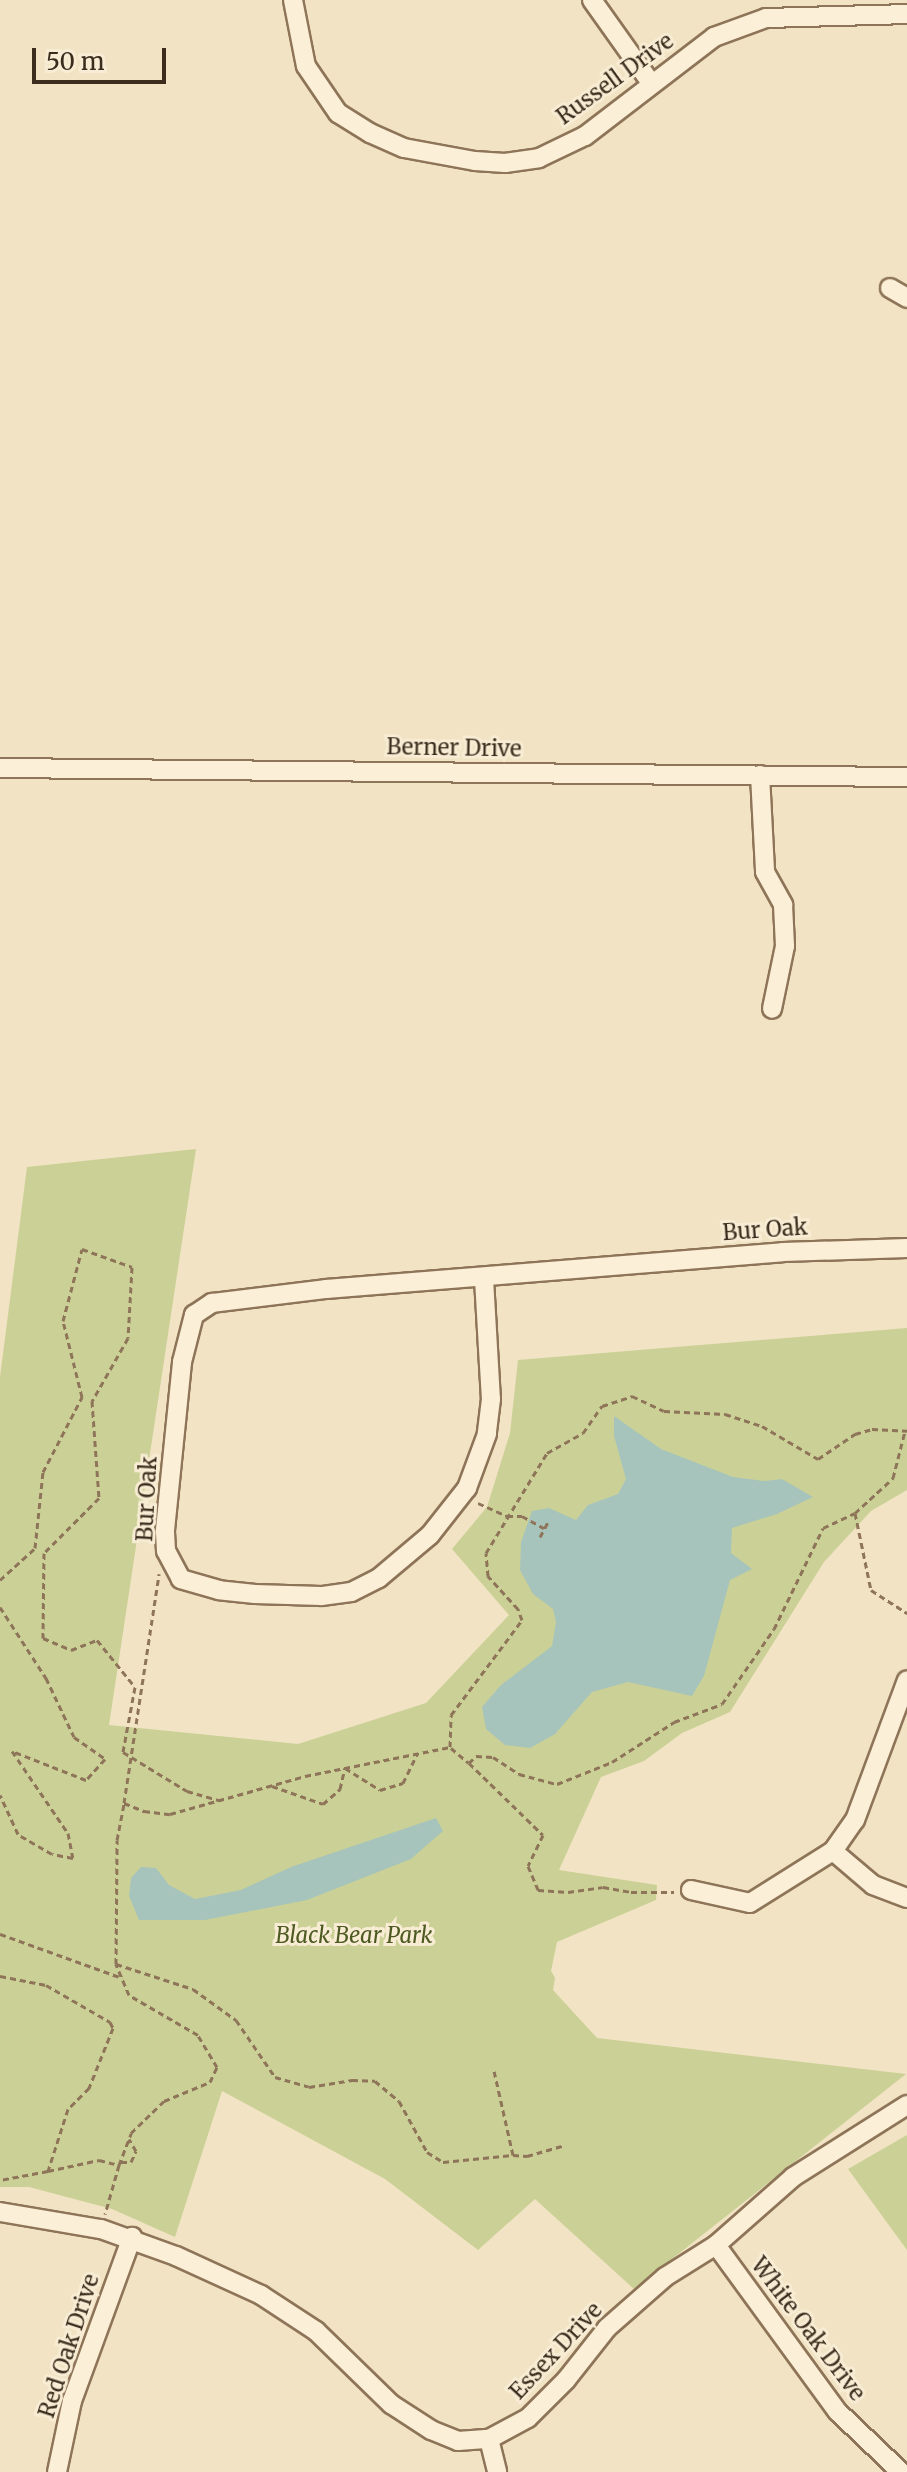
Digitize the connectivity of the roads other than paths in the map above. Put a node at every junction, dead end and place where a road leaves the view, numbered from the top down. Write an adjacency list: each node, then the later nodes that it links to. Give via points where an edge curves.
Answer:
1 (293, 0): 5 (street, Russell Drive, via 306,66 322,94 338,113 404,148 475,161 539,158 585,136)
2 (592, 0): 5 (street)
3 (843, 8): 4 (street, Russell Drive); 5 (street, Russell Drive, via 766,18 714,37)
4 (907, 14)
5 (651, 83)
6 (890, 288): 7 (street)
7 (907, 298)
8 (0, 768): 9 (street, Berner Drive)
9 (760, 775): 10 (street, Berner Drive); 11 (street, via 765,872 783,905 784,919 785,946)
10 (907, 777)
11 (772, 1009)
12 (907, 1248): 13 (street, Bur Oak, via 783,1252)
13 (484, 1279): 13 (street, Bur Oak, via 236,1297 194,1315 182,1362 165,1530 172,1565 181,1579 219,1590 290,1596 351,1592 407,1558 453,1511 487,1434 491,1399)
14 (907, 1680): 15 (street, via 855,1820)
15 (833, 1851): 16 (street, via 750,1903); 17 (street, via 873,1885)
16 (691, 1890)
17 (907, 1898)
18 (907, 2105): 21 (street, Essex Drive, via 793,2177)
19 (0, 2212): 20 (street)
20 (132, 2237): 22 (street, via 261,2295 316,2331 391,2404 431,2430 458,2441); 23 (street, Red Oak Drive, via 72,2401)
21 (716, 2245): 22 (street, Essex Drive, via 665,2277 607,2328 528,2418); 25 (street, White Oak Drive, via 838,2412)
22 (489, 2439): 24 (street)
23 (57, 2472)
24 (497, 2472)
25 (901, 2472)

